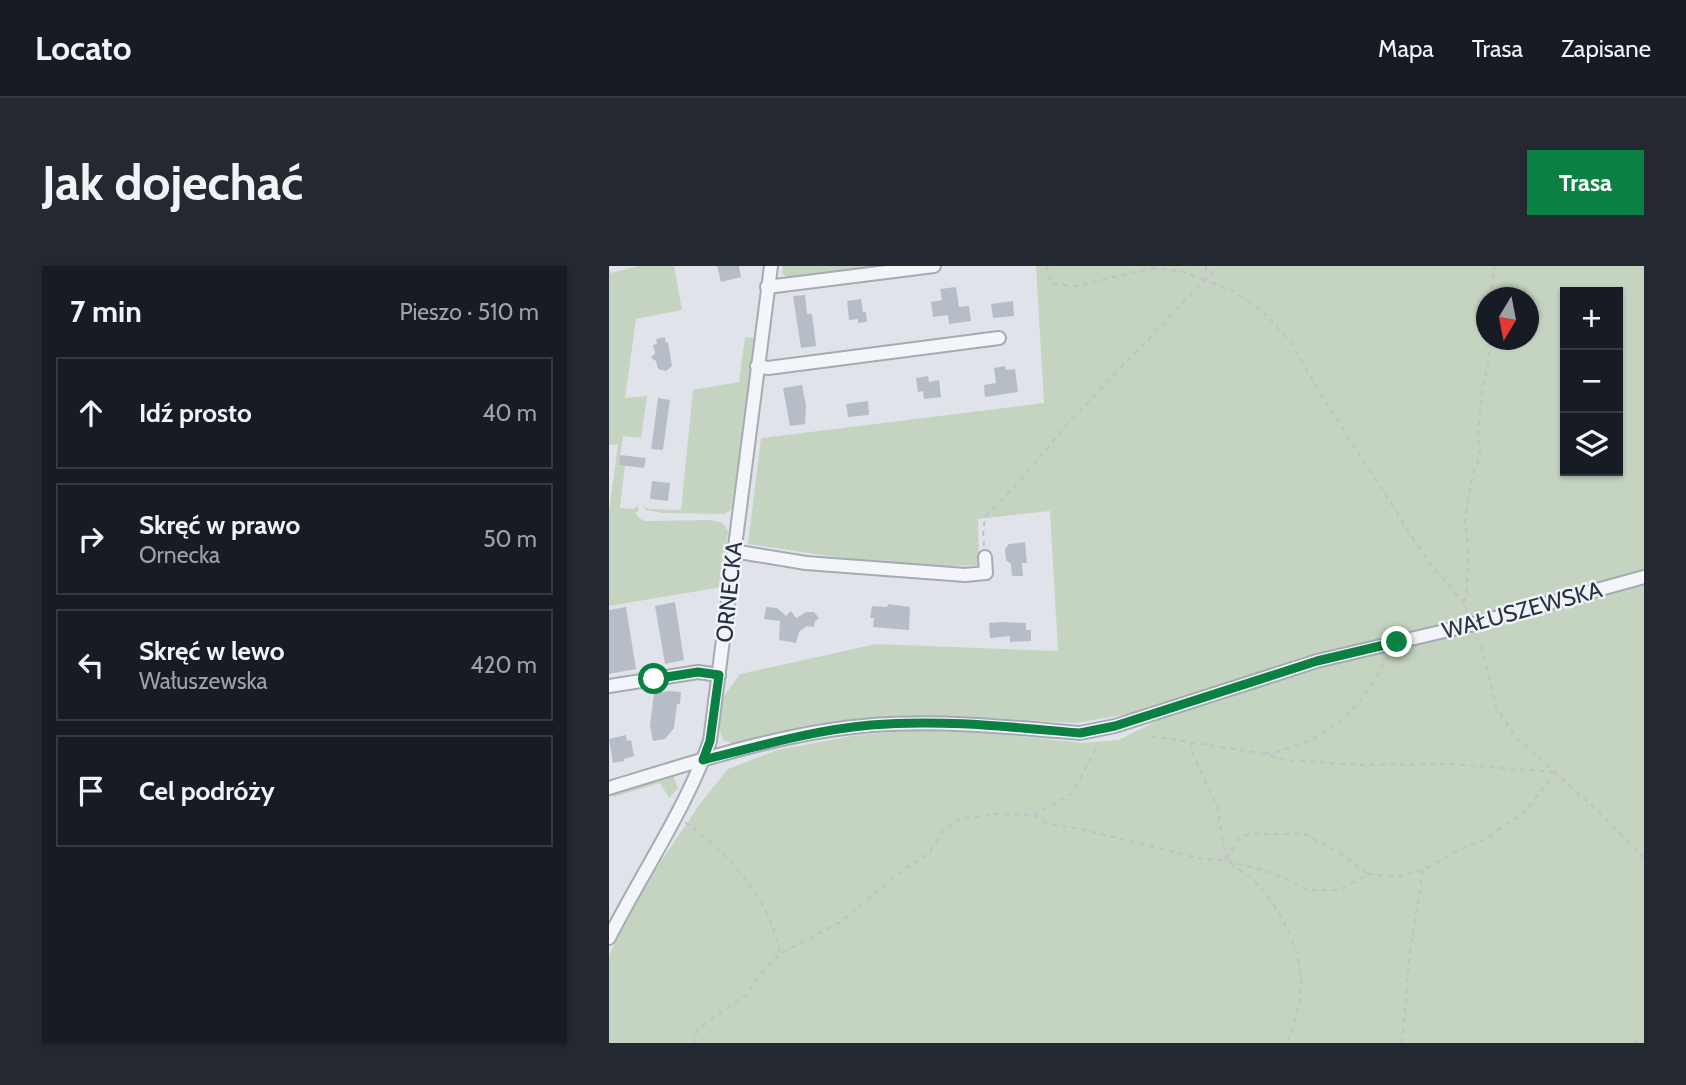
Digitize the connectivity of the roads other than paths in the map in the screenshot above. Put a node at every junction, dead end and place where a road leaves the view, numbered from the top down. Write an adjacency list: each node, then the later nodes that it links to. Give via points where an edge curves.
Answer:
1 (771, 266): 3 (street, ORNECKA)
2 (934, 266): 3 (street)
3 (767, 287): 5 (street, ORNECKA)
4 (999, 338): 5 (street)
5 (757, 366): 6 (street, ORNECKA)
6 (733, 551): 7 (street, via 806,563 965,575 986,573); 9 (street, ORNECKA)
7 (985, 557)
8 (1644, 577): 11 (street, WAŁUSZEWSKA, via 1317,661 1090,732 951,723 871,725 809,733)
9 (719, 675): 10 (street, via 698,672); 11 (street, ORNECKA)
10 (609, 687)
11 (703, 760): 12 (street, WAŁUSZEWSKA); 13 (street, ORNECKA)
12 (609, 788)
13 (609, 938)

